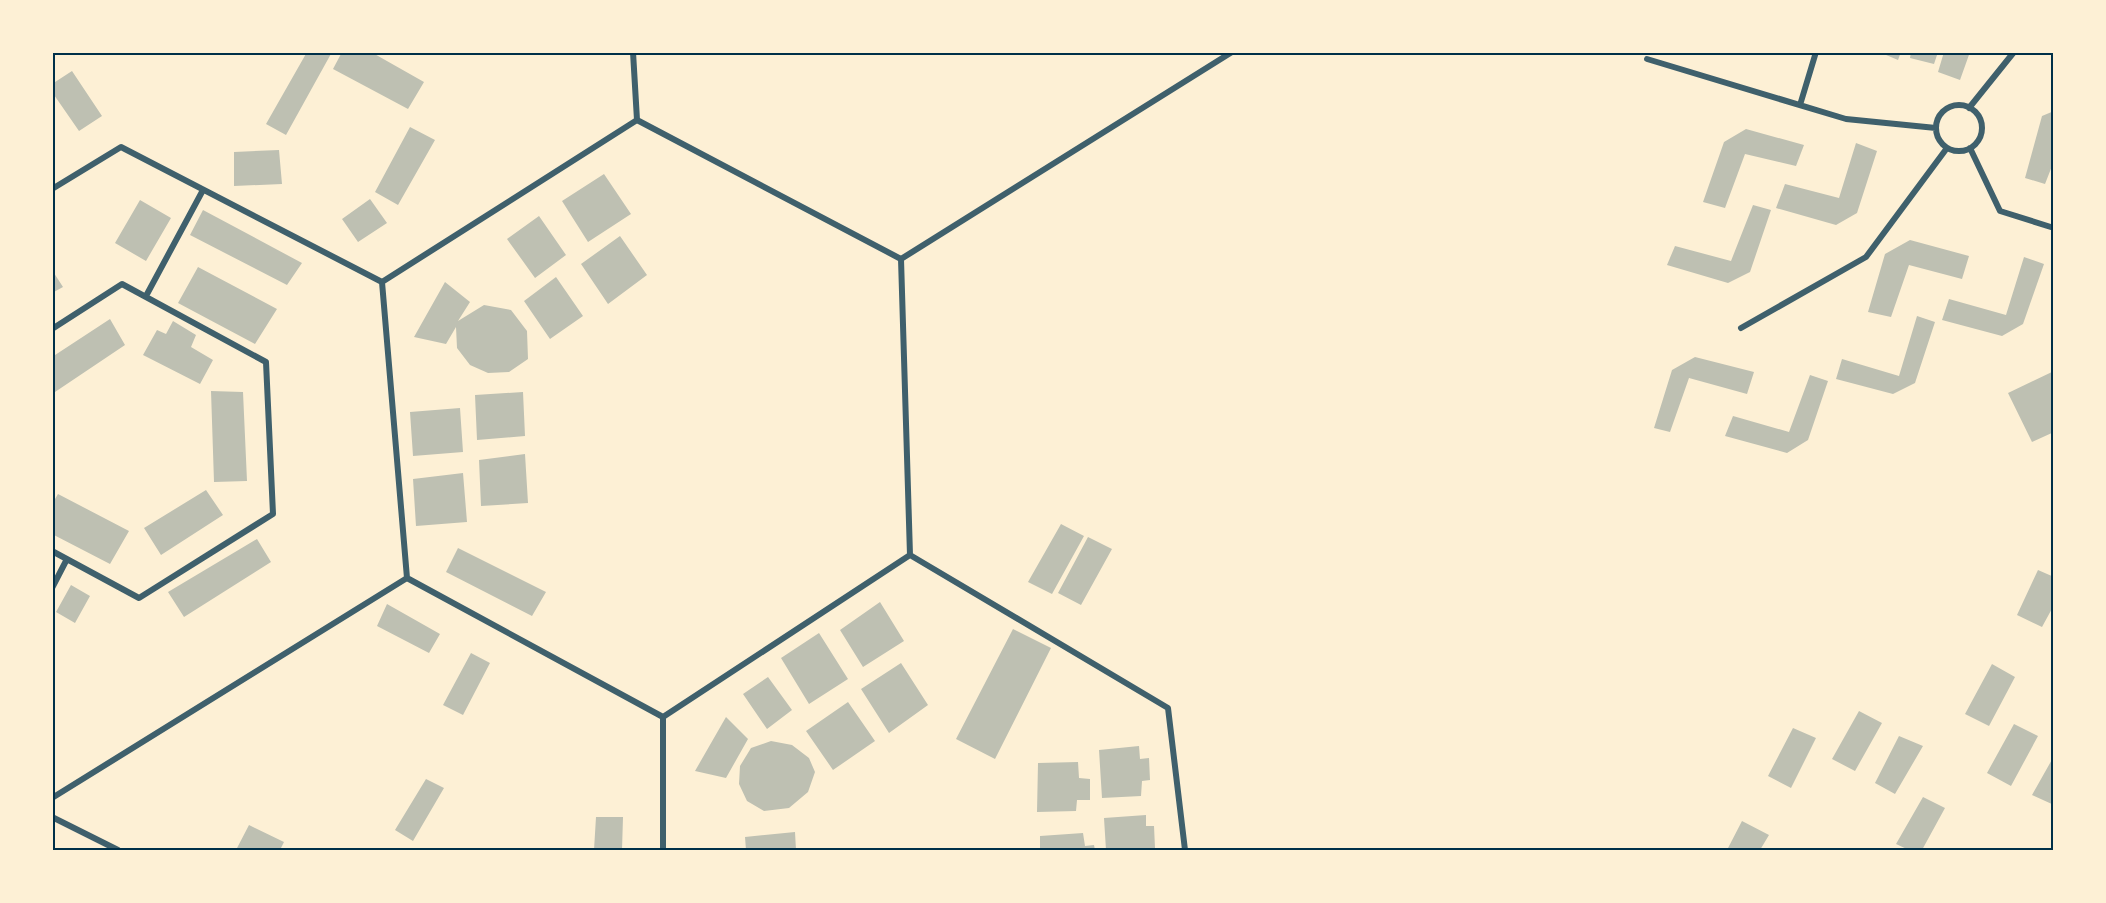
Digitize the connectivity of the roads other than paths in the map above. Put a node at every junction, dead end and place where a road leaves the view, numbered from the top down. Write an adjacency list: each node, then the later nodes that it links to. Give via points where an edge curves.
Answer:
1 (633, 52): 8 (street)
2 (1232, 52): 15 (street)
3 (1816, 52): 6 (street)
4 (2014, 52): 7 (street)
5 (1647, 59): 6 (street)
6 (1800, 105): 9 (street, via 1846,119)
7 (1969, 108): 9 (street, via 1947,108); 11 (street, via 1979,117 1981,131)
8 (637, 120): 15 (street); 16 (street)
9 (1936, 128): 10 (street)
10 (1947, 148): 11 (street); 18 (street, via 1866,257)
11 (1970, 148): 14 (street, via 2000,211)
12 (52, 189): 13 (street, via 121,147)
13 (203, 190): 16 (street); 17 (street)
14 (2054, 228)
15 (902, 259): 21 (street)
16 (382, 282): 23 (street)
17 (146, 296): 19 (street, via 122,284); 22 (street, via 266,362 273,514 140,598)
18 (1741, 328)
19 (52, 329)
20 (52, 551): 22 (street)
21 (910, 555): 25 (street); 30 (street, via 1168,708)
22 (67, 559): 24 (street)
23 (407, 578): 25 (street); 26 (street)
24 (52, 588)
25 (663, 717): 29 (street)
26 (52, 798)
27 (52, 817): 28 (street)
28 (118, 850)
29 (663, 850)
30 (1185, 850)

